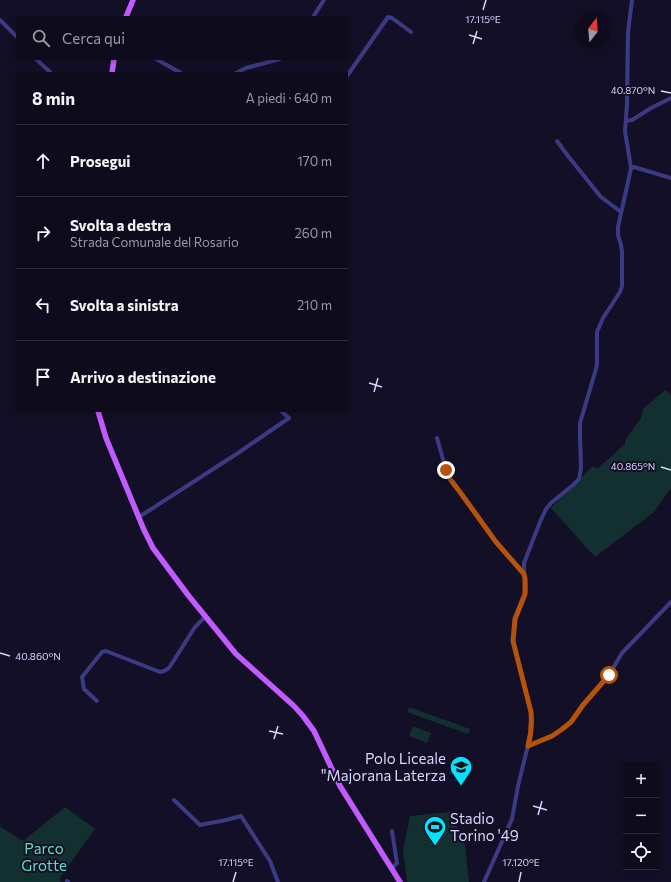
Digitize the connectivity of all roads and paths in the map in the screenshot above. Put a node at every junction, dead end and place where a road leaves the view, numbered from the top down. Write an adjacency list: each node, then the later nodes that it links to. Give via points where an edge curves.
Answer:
1 (133, 0): 4 (main road)
2 (324, 0): 5 (street)
3 (632, 0): 19 (street, via 628,32)
4 (126, 16)
5 (314, 16)
6 (0, 20): 8 (street)
7 (412, 32): 17 (street, via 392,18 388,18)
8 (16, 36)
9 (37, 60): 13 (street)
10 (114, 60): 14 (main road)
11 (158, 60): 15 (street)
12 (276, 60): 16 (street)
13 (50, 72)
14 (112, 72)
15 (179, 72)
16 (238, 72)
17 (348, 75)
18 (671, 98): 19 (street)
19 (626, 121): 21 (street)
20 (557, 141): 23 (street, via 601,197)
21 (631, 168): 22 (street); 23 (street)
22 (671, 178)
23 (621, 212): 28 (street, via 618,235 622,252 622,286 597,332 596,369 580,423 580,474 576,482 546,509 525,558)
24 (98, 412): 27 (main road, via 106,438)
25 (283, 412): 27 (street, via 289,418)
26 (437, 438): 28 (street, via 450,479 496,542)
27 (139, 517): 30 (main road, via 153,548)
28 (524, 574): 32 (street, via 525,594 515,619 513,641 531,712)
29 (671, 602): 32 (street, via 622,653 609,675 571,722 552,736)
30 (205, 617): 31 (street, via 195,627 169,668 164,671 160,672 106,651 102,652 82,677 84,689); 35 (main road, via 236,654 303,716 314,731 340,786)
31 (97, 701)
32 (528, 746): 38 (street, via 512,818)
33 (174, 800): 36 (street, via 200,825 241,816 270,861)
34 (392, 831): 35 (street, via 397,863)
35 (392, 868): 37 (main road)
36 (278, 882)
37 (400, 882)
38 (484, 882)

